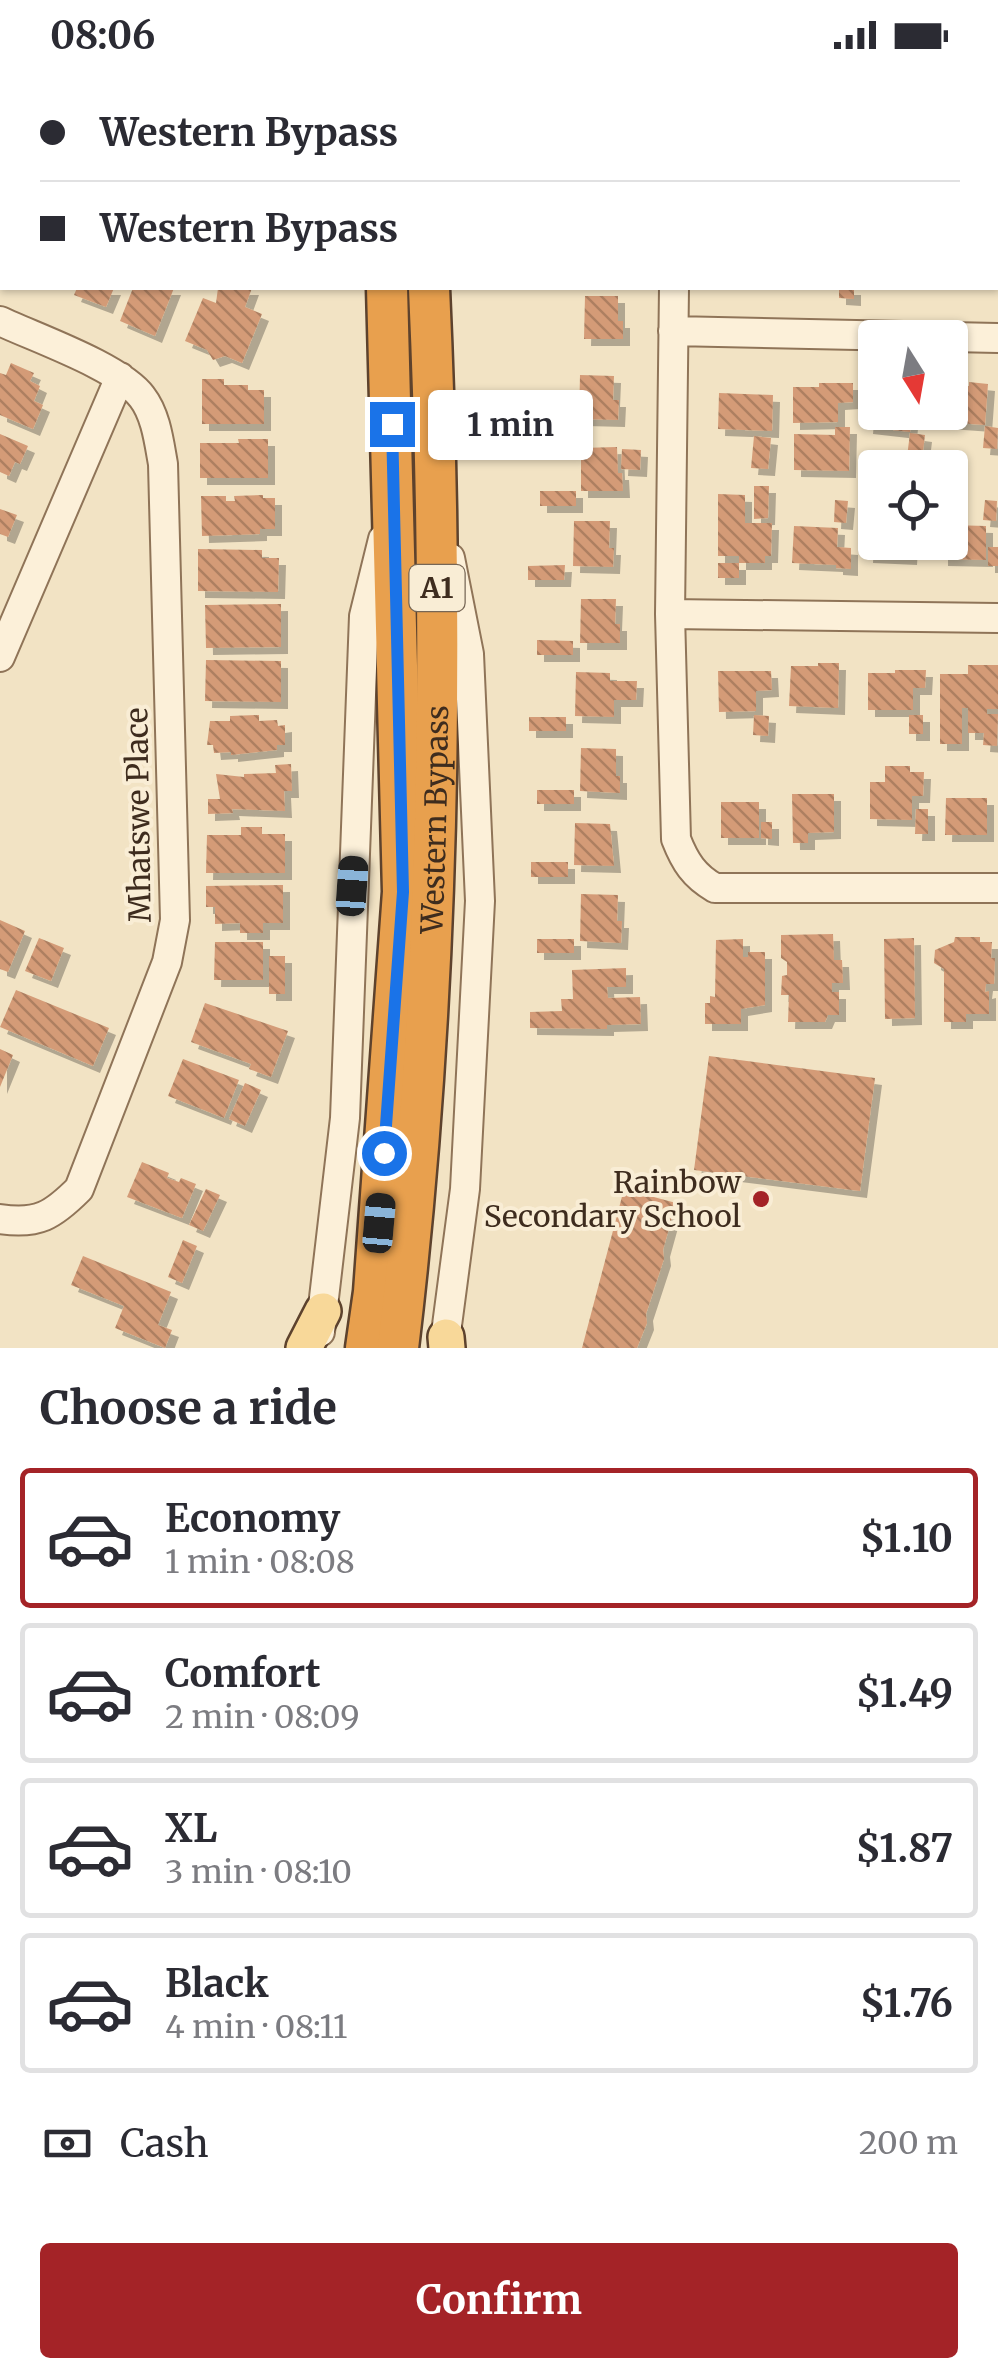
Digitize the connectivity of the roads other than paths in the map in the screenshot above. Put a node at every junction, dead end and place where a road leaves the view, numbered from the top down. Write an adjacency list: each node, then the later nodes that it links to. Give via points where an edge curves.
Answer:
1 (387, 290): 8 (highway, Western Bypass / A1)
2 (429, 290): 9 (highway, Western Bypass / A1)
3 (674, 290): 5 (street)
4 (0, 321): 7 (street)
5 (673, 331): 6 (street); 10 (street)
6 (998, 338)
7 (120, 377): 12 (street); 15 (street, Mhatswe Place, via 142,397 163,464 175,920 167,962 79,1189 58,1210 32,1221)
8 (394, 493): 14 (highway, Western Bypass / A1); 16 (street, via 364,616 345,1118)
9 (438, 498): 14 (highway, Western Bypass / A1); 17 (street, via 469,654 480,901 466,1189)
10 (670, 614): 11 (street); 13 (street, via 676,839 701,880 715,888)
11 (998, 618)
12 (0, 658)
13 (998, 888)
14 (418, 890): 20 (highway, Western Bypass / A1); 21 (highway, Western Bypass / A1, via 428,1032)
15 (0, 1218)
16 (323, 1312): 18 (main road); 19 (street)
17 (446, 1344)
18 (304, 1348)
19 (317, 1348)
20 (366, 1348)
21 (398, 1348)

